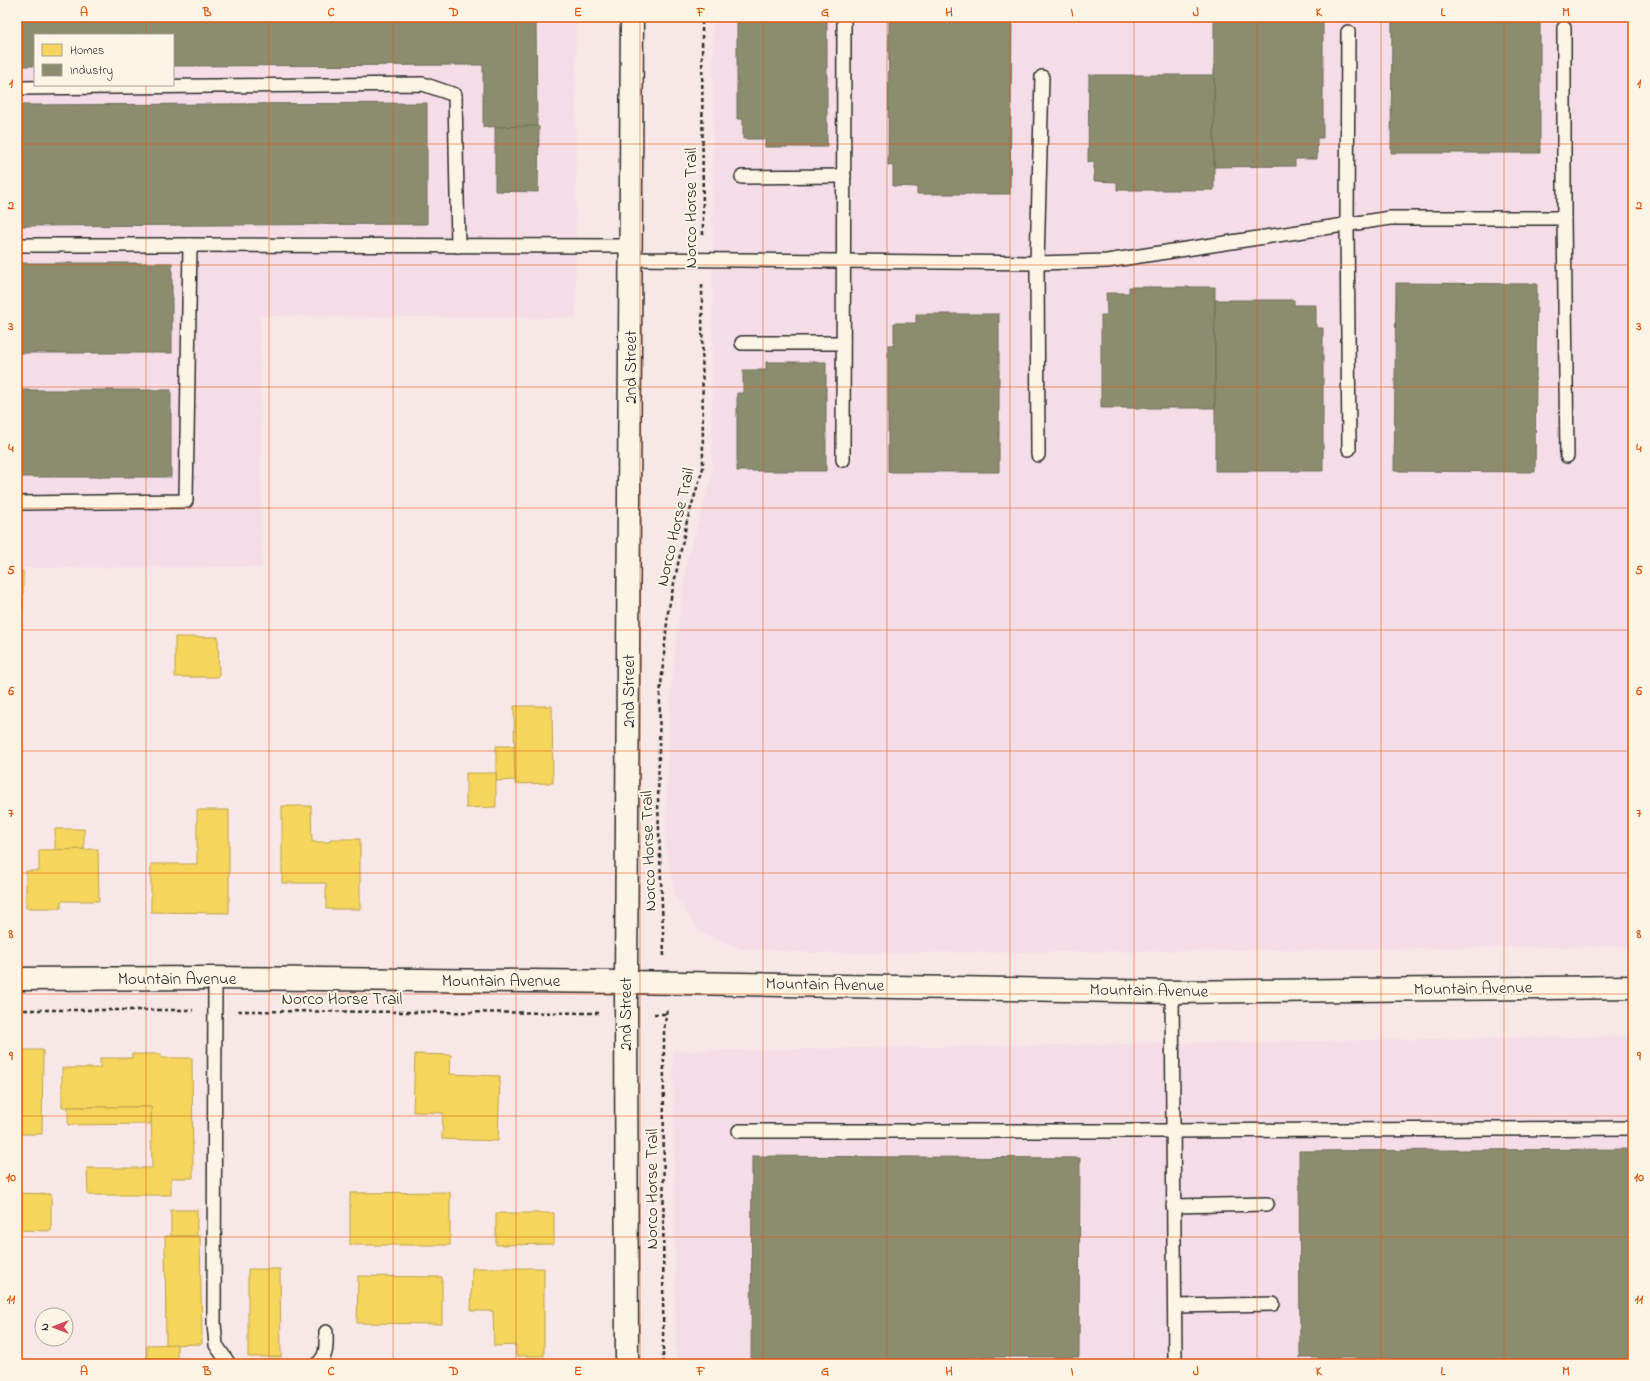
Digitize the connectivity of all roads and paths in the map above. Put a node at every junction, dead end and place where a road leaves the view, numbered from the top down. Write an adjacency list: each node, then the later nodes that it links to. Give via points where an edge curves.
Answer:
1 (632, 17): 15 (main road, 2nd Street)
2 (844, 17): 9 (lane)
3 (702, 21): 16 (path, Norco Horse Trail)
4 (1564, 28): 10 (lane)
5 (1348, 32): 11 (lane)
6 (1042, 77): 18 (lane)
7 (17, 88): 14 (lane, via 423,84 455,95)
8 (742, 176): 9 (lane)
9 (844, 176): 17 (lane)
10 (1564, 218): 11 (lane, via 1390,218); 23 (lane)
11 (1347, 224): 18 (lane, via 1107,261); 21 (lane)
12 (17, 245): 13 (lane)
13 (190, 245): 14 (lane); 25 (lane, via 186,501)
14 (458, 246): 15 (lane)
15 (632, 252): 16 (lane); 28 (main road, 2nd Street)
16 (703, 259): 17 (lane); 29 (path, Norco Horse Trail, via 703,468 687,521 668,612 660,696 658,805)
17 (843, 260): 18 (lane); 20 (lane)
18 (1037, 262): 22 (lane)
19 (742, 343): 20 (lane)
20 (843, 343): 24 (lane)
21 (1350, 449)
22 (1038, 455)
23 (1567, 456)
24 (843, 460)
25 (17, 503)
26 (215, 978): 27 (main road, Mountain Avenue); 28 (main road, Mountain Avenue); 33 (lane)
27 (17, 979)
28 (626, 982): 29 (main road, Mountain Avenue); 34 (main road, 2nd Street)
29 (665, 982): 31 (main road, Mountain Avenue); 35 (path, Norco Horse Trail)
30 (1633, 987): 31 (main road, Mountain Avenue)
31 (1172, 992): 38 (lane)
32 (17, 1010): 33 (path, Norco Horse Trail)
33 (215, 1011): 34 (path, Norco Horse Trail); 44 (lane, via 214,1324 216,1345)
34 (626, 1014): 35 (path, Norco Horse Trail); 46 (main road, 2nd Street)
35 (667, 1014): 47 (path, Norco Horse Trail, via 664,1030)
36 (1633, 1128): 38 (lane)
37 (739, 1131): 38 (lane)
38 (1173, 1131): 40 (lane)
39 (1267, 1204): 40 (lane)
40 (1174, 1206): 42 (lane)
41 (1273, 1304): 42 (lane)
42 (1175, 1306): 48 (lane)
43 (326, 1332): 45 (lane, via 326,1350)
44 (229, 1364)
45 (317, 1364)
46 (627, 1364)
47 (663, 1364)
48 (1175, 1364)

